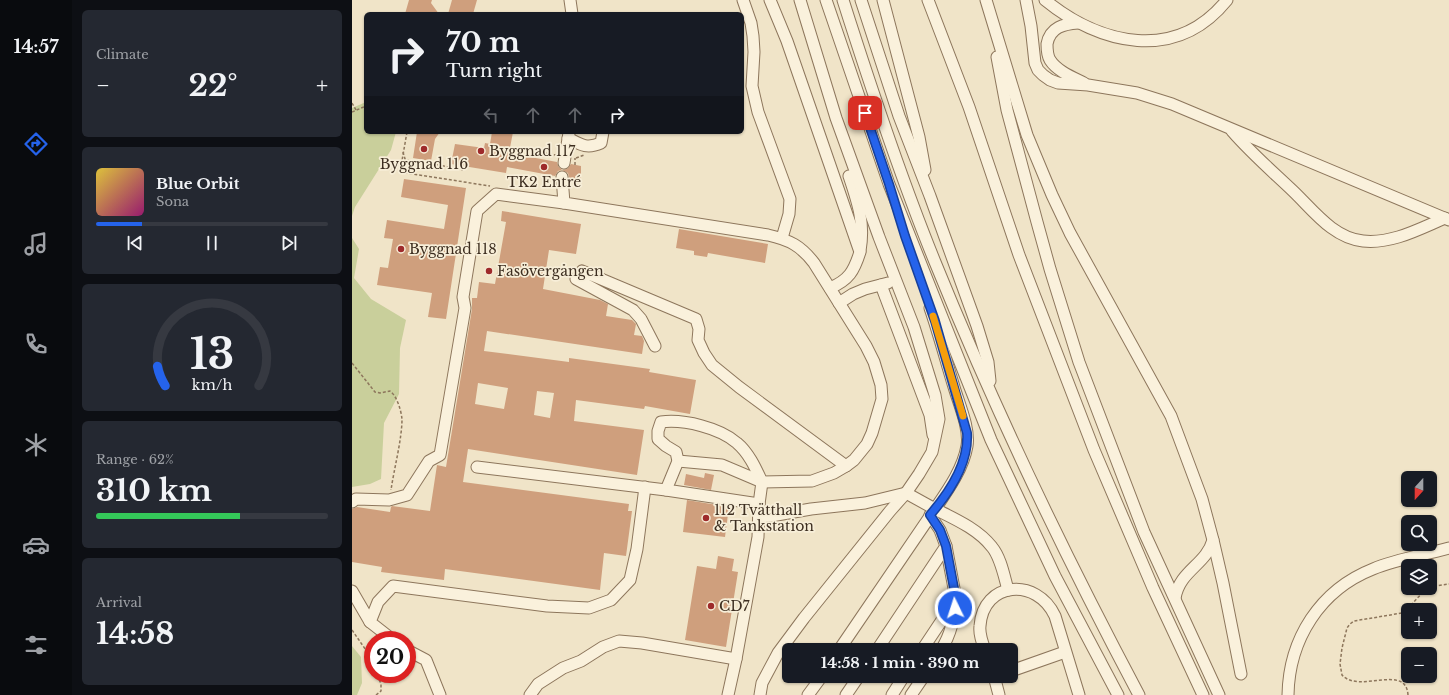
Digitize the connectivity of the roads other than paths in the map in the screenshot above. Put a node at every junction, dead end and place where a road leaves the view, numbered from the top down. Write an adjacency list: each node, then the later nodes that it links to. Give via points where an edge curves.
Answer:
1 (570, 0): 14 (street)
2 (743, 0): 28 (street, via 753,36 752,86 758,112 790,199 789,214)
3 (770, 0): 29 (street)
4 (800, 0): 18 (street)
5 (826, 0): 24 (street)
6 (843, 0): 35 (street, via 869,81 921,224)
7 (861, 0): 25 (street, via 899,116)
8 (883, 0): 25 (street, via 919,137)
9 (928, 0): 86 (street, via 969,106 1019,255 1094,450 1153,588)
10 (986, 0): 16 (street)
11 (1026, 0): 17 (street, via 1033,55 1038,70 1058,83)
12 (1045, 0): 15 (street)
13 (1227, 0): 15 (street, via 1199,25 1187,32 1160,40 1120,39)
14 (572, 12)
15 (1078, 23): 17 (street, via 1066,24 1052,32 1047,53 1055,66)
16 (996, 35): 48 (street, via 1037,161 1070,233 1171,416 1202,499); 53 (street, via 997,60 1007,110 1066,318 1099,416 1144,532)
17 (1088, 85): 19 (street, via 1137,92)
18 (836, 118): 29 (street, via 862,222); 30 (street)
19 (1229, 129): 27 (street); 27 (street, via 1318,216 1347,237 1364,241 1387,240)
20 (602, 134): 21 (street, via 600,143 592,147 578,144)
21 (569, 135): 22 (street)
22 (564, 163)
23 (562, 177): 26 (street)
24 (889, 184): 46 (street, via 935,321 967,433 967,446 960,468); 83 (street, via 991,440 1055,576)
25 (930, 196): 35 (street, via 977,326 988,362)
26 (564, 203): 28 (street); 44 (street, via 496,194 477,211 463,297 465,308 440,455 429,461 407,495 389,500 356,499)
27 (1447, 219)
28 (782, 238): 32 (street, via 806,253)
29 (860, 252): 32 (street, via 847,278)
30 (896, 281): 31 (street); 36 (street, via 914,327 935,395 939,419)
31 (881, 285): 33 (street, via 853,294); 36 (street, via 930,415)
32 (830, 288): 33 (street)
33 (839, 303): 38 (street, via 874,362 882,399 867,444)
34 (655, 346): 38 (street, via 641,319 633,310 576,278 582,271 696,319 699,329 698,340 712,365)
35 (993, 397): 67 (street, via 1041,501)
36 (934, 443): 43 (street, via 932,452)
37 (678, 461): 40 (street, via 722,465); 40 (street, via 676,452 658,439 661,422 674,420 712,428 737,443 751,461); 42 (street)
38 (846, 466): 40 (street, via 824,478 812,481)
39 (477, 467): 41 (street)
40 (762, 482): 45 (street)
41 (645, 487): 42 (street); 55 (street, via 630,580 611,600 588,608 547,606 393,586 378,602)
42 (666, 490): 45 (street)
43 (906, 493): 46 (street); 47 (street, via 865,503); 76 (street, via 804,618 778,654 762,683)
44 (352, 502)
45 (759, 504): 47 (street)
46 (933, 512): 49 (street); 51 (street, via 967,526 992,547); 57 (street)
47 (759, 517): 64 (street, via 758,538)
48 (1213, 540): 53 (street, via 1206,556 1184,577); 66 (street)
49 (946, 546): 54 (street); 58 (street)
50 (1449, 548): 88 (street, via 1372,569 1333,593 1313,616 1299,640 1290,668)
51 (1008, 590): 61 (street, via 998,594 985,608 980,628); 62 (street, via 1029,591 1038,595 1051,607)
52 (352, 591): 55 (street)
53 (1175, 598): 87 (street)
54 (956, 599): 59 (street); 60 (street, via 952,629)
55 (370, 622): 56 (street)
56 (382, 631)
57 (844, 643)
58 (882, 643)
59 (927, 643)
60 (945, 643)
61 (983, 643)
62 (1065, 652): 65 (street); 82 (street)
63 (416, 655): 73 (street, via 426,660)
64 (736, 659): 74 (street, via 619,641 563,668 538,684); 75 (street)
65 (1018, 669)
66 (1241, 674)
67 (1131, 679): 84 (street); 85 (street)
68 (817, 683): 77 (street)
69 (854, 683): 78 (street)
70 (900, 683): 79 (street)
71 (919, 683): 80 (street)
72 (996, 683): 81 (street)
73 (440, 695)
74 (530, 695)
75 (728, 695)
76 (760, 695)
77 (808, 695)
78 (846, 695)
79 (892, 695)
80 (911, 695)
81 (999, 695)
82 (1079, 695)
83 (1118, 695)
84 (1139, 695)
85 (1144, 695)
86 (1203, 695)
87 (1219, 695)
88 (1288, 695)

